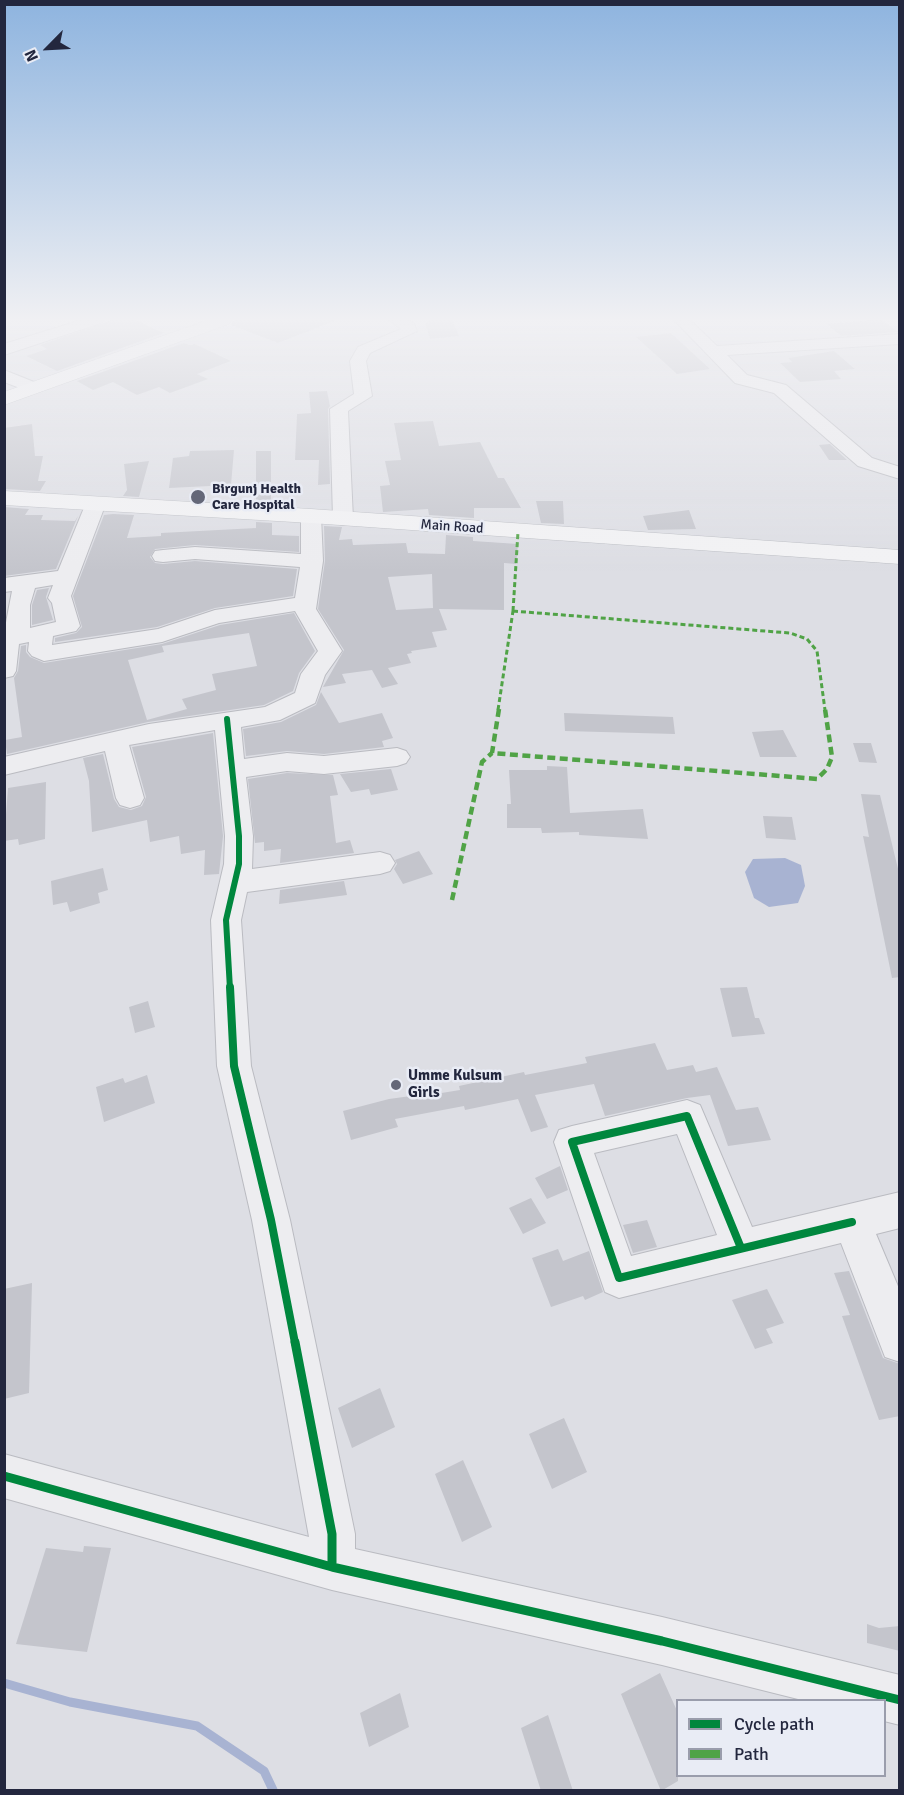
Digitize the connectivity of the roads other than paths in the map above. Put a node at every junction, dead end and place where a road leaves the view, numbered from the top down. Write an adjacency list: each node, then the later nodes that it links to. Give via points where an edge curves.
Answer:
1 (349, 404): 7 (street, via 339,409)
2 (797, 404): 3 (street, via 865,462)
3 (900, 472)
4 (4, 498): 5 (main road, Main Road)
5 (96, 503): 6 (main road, Main Road); 11 (street)
6 (311, 516): 7 (main road, Main Road); 10 (street)
7 (343, 519): 9 (main road, Main Road)
8 (163, 556): 10 (street, via 234,554)
9 (900, 557)
10 (312, 561): 13 (street)
11 (67, 577): 12 (street); 14 (street, via 58,598 63,600 68,626)
12 (15, 583): 15 (street, via 19,605)
13 (306, 603): 14 (street, via 215,617 162,634 44,654 40,651); 17 (street, via 305,609 330,651 313,674 306,697 271,714)
14 (42, 632): 15 (street)
15 (10, 638): 16 (street)
16 (4, 671)
17 (227, 719): 18 (street); 21 (street)
18 (115, 740): 20 (street); 22 (street)
19 (397, 757): 21 (street, via 324,765 287,762)
20 (4, 766)
21 (233, 770): 24 (street, via 240,836)
22 (130, 798)
23 (380, 863): 24 (street)
24 (234, 883): 30 (street, via 226,920 234,1066 271,1220 332,1534)
25 (900, 1210): 26 (street)
26 (852, 1222): 27 (street); 28 (street)
27 (741, 1248): 27 (street, via 619,1278 572,1142 687,1116)
28 (900, 1342)
29 (4, 1476): 30 (street)
30 (332, 1567): 31 (street, via 662,1641)
31 (900, 1700)

